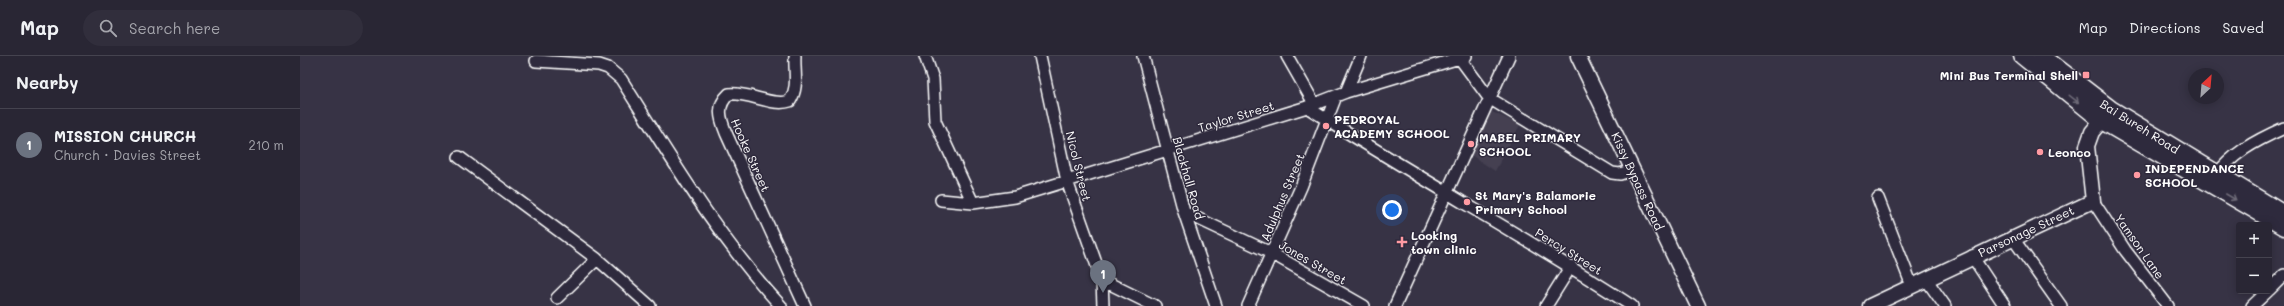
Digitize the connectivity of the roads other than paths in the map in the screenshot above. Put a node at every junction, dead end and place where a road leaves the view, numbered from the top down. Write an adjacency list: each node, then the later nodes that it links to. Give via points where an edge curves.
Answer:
1 (795, 56): 46 (street, Hooke Street, via 795,94 790,101 784,104 749,95 729,94 719,109 726,133)
2 (925, 56): 28 (street, via 933,79 935,121)
3 (1040, 56): 23 (street, Nicol Street)
4 (1143, 56): 19 (street, Blackhall Road)
5 (1287, 56): 15 (street)
6 (1361, 56): 13 (street, Adulphus Street)
7 (1461, 56): 13 (street, Taylor Street); 14 (street)
8 (1508, 56): 14 (street)
9 (1578, 56): 21 (main road, Kissy Bypass Road)
10 (2022, 56): 16 (highway, one-way to 16)
11 (2042, 56): 16 (highway, Bai Bureh Road)
12 (536, 61): 45 (street, via 599,64 622,79 715,226 747,269)
13 (1342, 94): 15 (street, Taylor Street); 17 (street, Adulphus Street)
14 (1489, 98): 21 (street, via 1608,171 1620,174); 24 (street)
15 (1311, 106): 17 (street, Percy Street); 19 (street, Taylor Street)
16 (2106, 115): 22 (highway, Bai Bureh Road); 27 (main road, via 2092,132 2087,146)
17 (1327, 120): 24 (street, Percy Street); 33 (street, Adulphus Street, via 1301,187)
18 (2284, 128): 22 (street, via 2229,158)
19 (1167, 151): 23 (street, Taylor Street); 29 (street, Blackhall Road)
20 (459, 157): 35 (street)
21 (1633, 170): 55 (main road, Kissy Bypass Road)
22 (2213, 179): 30 (highway, Bai Bureh Road); 31 (highway, one-way to 31)
23 (1068, 181): 28 (street, Taylor Street, via 1016,197); 39 (street, Nicol Street)
24 (1446, 194): 36 (street, Percy Street); 52 (street)
25 (1878, 198): 40 (street)
26 (941, 200): 28 (street, Taylor Street)
27 (2093, 201): 32 (main road, Parsonage Street); 60 (street, Yamson Lane, via 2125,250)
28 (973, 203)
29 (1184, 212): 33 (street, Jones Street); 49 (street, Blackhall Road)
30 (2284, 214)
31 (2284, 228)
32 (2012, 237): 34 (main road, Parsonage Street); 59 (street)
33 (1271, 253): 50 (street, Adulphus Street); 51 (street, Jones Street)
34 (1972, 256): 38 (main road, Parsonage Street); 58 (street)
35 (597, 260): 43 (street); 44 (street)
36 (1571, 266): 53 (street); 54 (street, Percy Street)
37 (2284, 276): 41 (street)
38 (1926, 279): 40 (main road, Parsonage Street); 57 (street)
39 (1102, 280): 47 (street, Nicol Street); 48 (street)
40 (1912, 286): 56 (main road, Parsonage Street)
41 (2272, 286)
42 (2264, 294): 61 (street)
43 (557, 298)
44 (650, 306)
45 (781, 306)
46 (805, 306)
47 (1103, 306)
48 (1155, 306)
49 (1216, 306)
50 (1248, 306)
51 (1364, 306)
52 (1395, 306)
53 (1546, 306)
54 (1632, 306)
55 (1698, 306)
56 (1872, 306)
57 (1945, 306)
58 (2005, 306)
59 (2061, 306)
60 (2168, 306)
61 (2252, 306)

